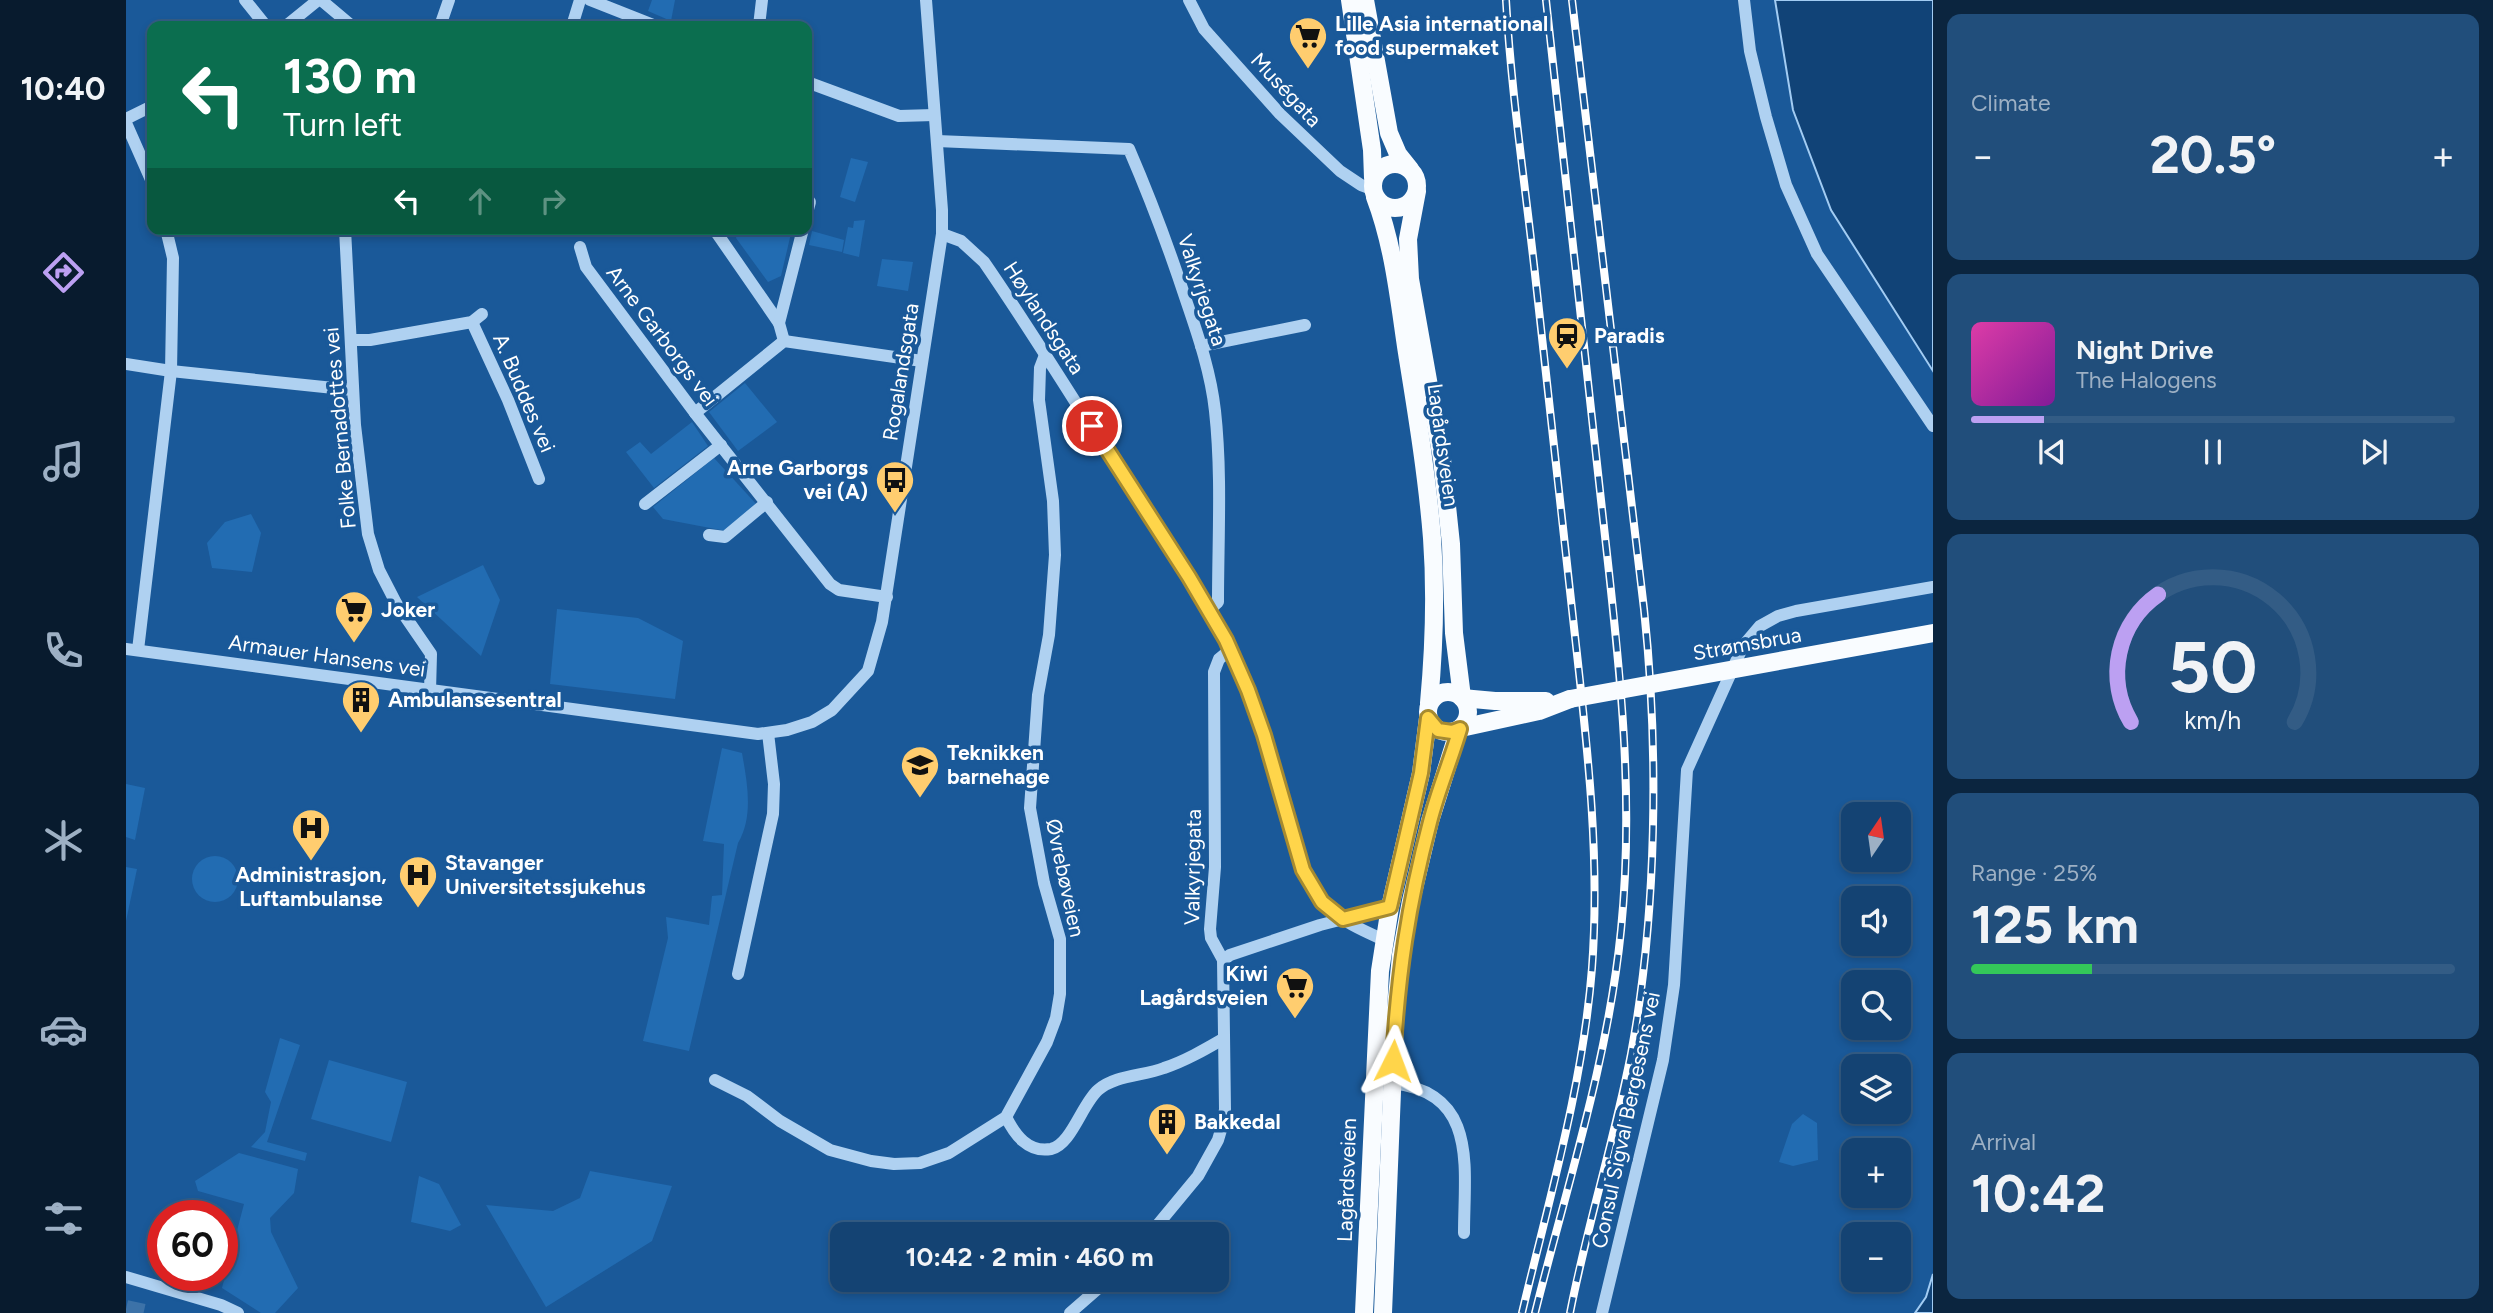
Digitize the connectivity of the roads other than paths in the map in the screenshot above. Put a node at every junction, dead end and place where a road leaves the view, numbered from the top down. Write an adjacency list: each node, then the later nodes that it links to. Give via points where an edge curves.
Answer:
1 (245, 0): 12 (street)
2 (319, 0): 13 (street); 14 (street)
3 (449, 0): 15 (street)
4 (580, 0): 16 (street)
5 (590, 0): 17 (street)
6 (762, 0): 18 (street)
7 (926, 0): 21 (street, Rogalandsgata)
8 (1189, 0): 26 (street, Muségata, via 1204,29 1280,114 1340,171)
9 (1350, 0): 26 (main road, Lagårdsveien, via 1372,149)
10 (1366, 0): 24 (main road, via 1388,134)
11 (1744, 0): 45 (street, via 1750,51 1786,185 1817,254)
12 (262, 21)
13 (292, 21)
14 (346, 21)
15 (442, 21)
16 (574, 21)
17 (643, 21)
18 (760, 21)
19 (812, 84): 21 (street, via 899,116)
20 (147, 109): 22 (street)
21 (934, 115): 23 (street, Rogalandsgata)
22 (126, 121): 25 (street)
23 (937, 141): 28 (street, Rogalandsgata); 38 (street, Valkyrjegata, via 1129,149)
24 (1410, 169): 26 (main road, via 1387,164 1377,171); 27 (main road)
25 (147, 170)
26 (1373, 188): 27 (main road, via 1380,203 1390,208 1408,204); 60 (main road, Lagårdsveien, via 1395,273 1429,505 1434,579)
27 (1417, 191): 58 (main road, Lagårdsveien, via 1408,239 1409,268 1442,459)
28 (942, 234): 39 (street, Høylandsgata, via 961,241 984,262); 40 (street, Rogalandsgata)
29 (167, 235): 42 (street, via 173,258)
30 (345, 235): 36 (street, Folke Bernadottes vei)
31 (718, 235): 34 (street)
32 (801, 235): 34 (street)
33 (580, 247): 44 (street, Arne Garborgs vei, via 586,267)
34 (779, 323): 37 (street)
35 (1305, 325): 38 (street)
36 (351, 340): 43 (street, Folke Bernadottes vei); 47 (street, A. Buddes vei, via 477,318)
37 (784, 341): 40 (street); 44 (street)
38 (1201, 346): 53 (street, Valkyrjegata, via 1215,412 1219,523 1218,602)
39 (1045, 355): 53 (street, Høylandsgata); 72 (street, Øvrebøveien, via 1039,400 1053,501 1055,555 1049,635 1038,695 1031,808 1044,883 1060,939 1060,994 1056,1018 1037,1065)
40 (922, 360): 52 (street, Rogalandsgata)
41 (126, 365): 42 (street)
42 (171, 371): 43 (street); 55 (street)
43 (353, 390): 57 (street, Folke Bernadottes vei, via 372,552 396,603 431,654)
44 (695, 413): 46 (street, Arne Garborgs vei)
45 (1933, 426)
46 (721, 445): 48 (street, Arne Garborgs vei); 49 (street)
47 (539, 479)
48 (767, 502): 50 (street, via 725,537); 52 (street, Arne Garborgs vei, via 830,584 839,590)
49 (645, 504)
50 (709, 534)
51 (1933, 587): 81 (street, Consul Sigval Bergesens vei, via 1796,611 1760,626 1743,646 1694,750 1685,784 1674,985 1663,1060)
52 (887, 597): 61 (street, Rogalandsgata, via 868,671 832,710)
53 (1208, 611): 56 (street, Høylandsgata)
54 (1933, 634): 59 (main road, Strømsbrua, bridge)
55 (132, 650): 57 (street, Armauer Hansens vei)
56 (1230, 650): 65 (street, Høylandsgata, via 1264,735 1303,870 1322,902); 67 (street, Valkyrjegata, via 1219,659 1214,672 1215,867 1210,929)
57 (430, 691): 63 (street, Armauer Hansens vei)
58 (1462, 697): 59 (main road, Strømsbrua); 60 (main road, via 1440,693); 62 (main road, via 1468,715)
59 (1570, 699): 62 (main road, Strømsbrua)
60 (1429, 711): 62 (main road, via 1438,730); 64 (main road, Lagårdsveien, via 1421,773)
61 (813, 722): 63 (street, Armauer Hansens vei)
62 (1460, 728): 71 (main road, Lagårdsveien, via 1430,821 1405,929)
63 (768, 733): 68 (street, via 773,814)
64 (1390, 907): 65 (street); 66 (main road, Lagårdsveien)
65 (1343, 919): 66 (street, Høylandsgata); 67 (street)
66 (1384, 940): 79 (main road, Lagårdsveien, via 1376,1015)
67 (1223, 960): 69 (street, Valkyrjegata)
68 (738, 974)
69 (1223, 1039): 72 (street, via 1162,1069 1111,1082 1098,1090 1054,1148 1039,1150 1024,1143); 73 (street, Valkyrjegata, via 1225,1109 1218,1140 1198,1176)
70 (715, 1080): 72 (street, Øvrebøveien, via 830,1150 882,1162 920,1163 949,1153)
71 (1392, 1083): 74 (street, via 1434,1095 1455,1118 1464,1157); 80 (main road, Lagårdsveien)
72 (1006, 1117)
73 (1160, 1222)
74 (1464, 1233)
75 (126, 1277): 77 (street)
76 (1095, 1292): 78 (street)
77 (238, 1313)
78 (1070, 1313)
79 (1364, 1313)
80 (1383, 1313)
81 (1602, 1313)

